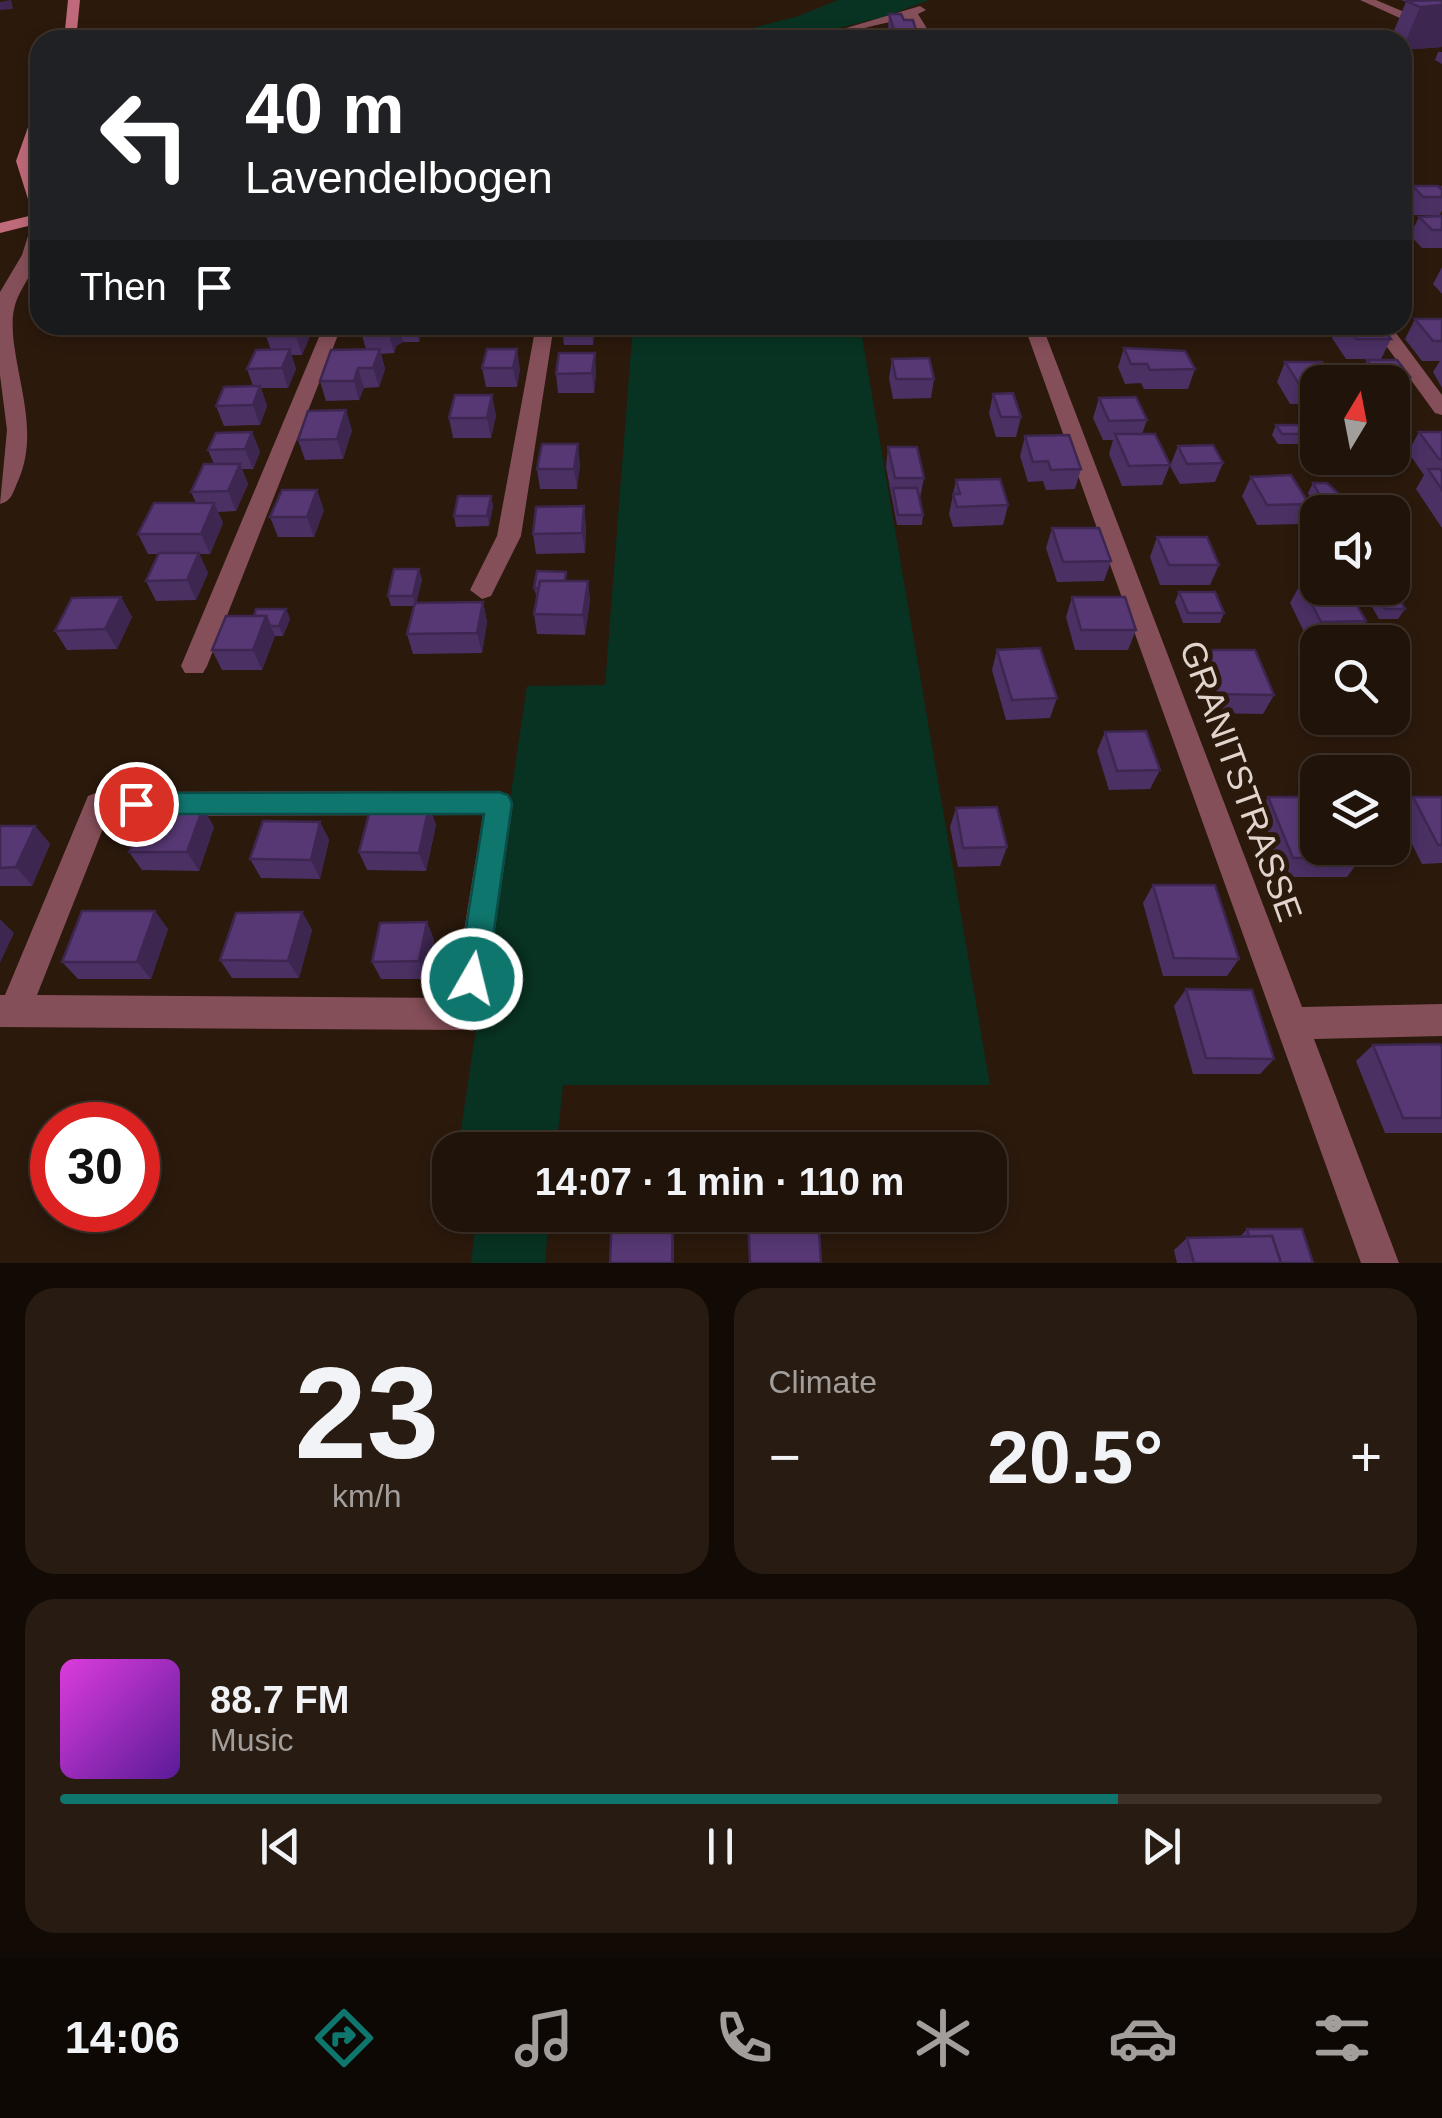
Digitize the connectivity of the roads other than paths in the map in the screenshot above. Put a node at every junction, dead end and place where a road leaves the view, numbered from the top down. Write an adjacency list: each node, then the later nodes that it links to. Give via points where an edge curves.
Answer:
1 (1366, 0): 6 (street)
2 (920, 10): 3 (street)
3 (904, 16): 4 (street); 5 (street, via 917,18)
4 (850, 30)
5 (923, 30)
6 (1442, 33)
7 (30, 143): 8 (street, via 24,161)
8 (30, 181)
9 (30, 220): 10 (street)
10 (0, 228)
11 (30, 254): 16 (street, via 10,283 2,320)
12 (329, 335): 20 (street)
13 (543, 335): 19 (street, via 509,536)
14 (1037, 335): 23 (street, GRANITSTRASSE)
15 (1387, 335): 17 (street)
16 (6, 379): 18 (street, via 19,416 18,439)
17 (1442, 409)
18 (0, 497)
19 (482, 590)
20 (194, 666)
21 (7, 1011): 21 (street, via 467,1014 499,803 98,804)
22 (1442, 1020): 23 (street)
23 (1292, 1023): 24 (street, GRANITSTRASSE)
24 (1380, 1263)

